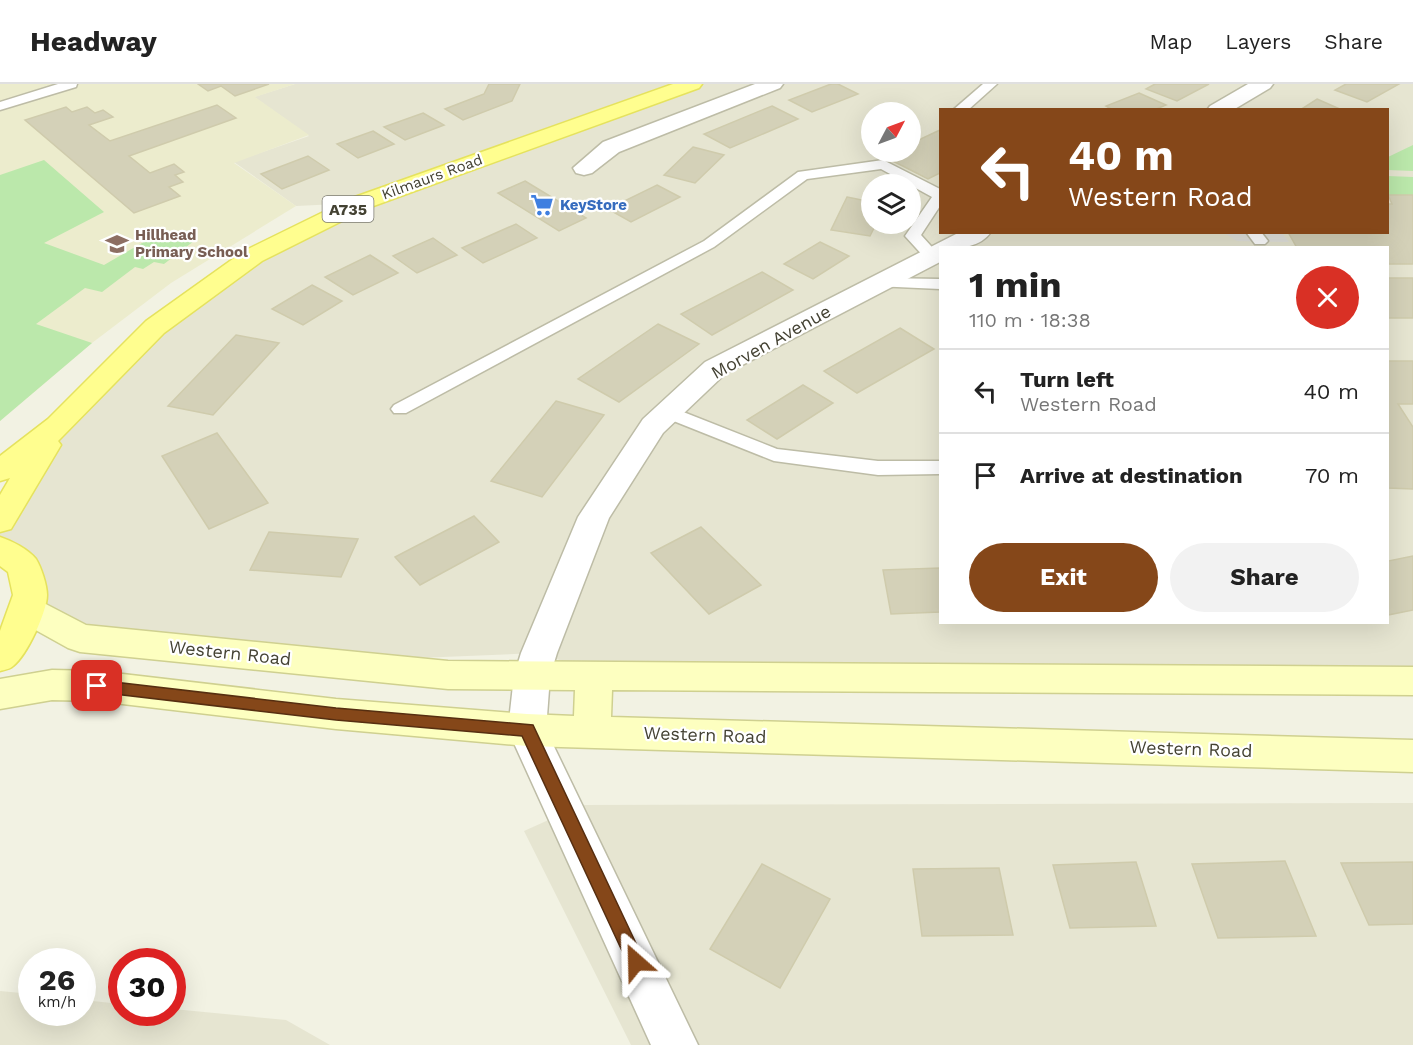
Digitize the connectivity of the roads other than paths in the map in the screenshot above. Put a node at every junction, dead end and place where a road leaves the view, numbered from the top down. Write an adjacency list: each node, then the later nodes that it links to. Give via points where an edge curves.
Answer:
1 (71, 84): 6 (lane)
2 (692, 84): 19 (main road, Kilmaurs Road / A735, via 360,203 253,256 155,327)
3 (773, 84): 9 (street, via 611,147)
4 (991, 84): 7 (lane)
5 (1263, 84): 8 (street)
6 (0, 106)
7 (961, 108)
8 (1221, 108)
9 (584, 168)
10 (938, 191): 13 (lane, via 913,236); 17 (lane, via 883,164 803,175 709,244)
11 (975, 234): 12 (street, Morven Avenue)
12 (952, 246)
13 (939, 251)
14 (939, 253): 15 (street, Morven Avenue)
15 (881, 283): 16 (lane); 18 (street, Morven Avenue, via 715,368)
16 (939, 285)
17 (400, 409)
18 (668, 412): 20 (lane, via 774,455 878,468); 26 (street, Morven Avenue, via 653,426 594,517)
19 (58, 426): 21 (main road, Kilmaurs Road / A735); 22 (main road, Kilmaurs Road / A735)
20 (939, 468)
21 (0, 471)
22 (0, 521)
23 (0, 549): 24 (main road, via 23,566 30,595)
24 (26, 609): 25 (main road, via 19,632); 26 (main road, Western Road, via 80,638 448,675)
25 (0, 657)
26 (532, 675): 27 (main road, Western Road); 30 (street, Morven Avenue)
27 (594, 676): 28 (main road, Western Road); 31 (main road)
28 (1413, 681)
29 (0, 694): 30 (main road, Western Road, via 52,685 97,686 336,714)
30 (527, 730): 31 (main road, Western Road); 33 (street)
31 (592, 732): 32 (main road, Western Road)
32 (1413, 756)
33 (675, 1045)

